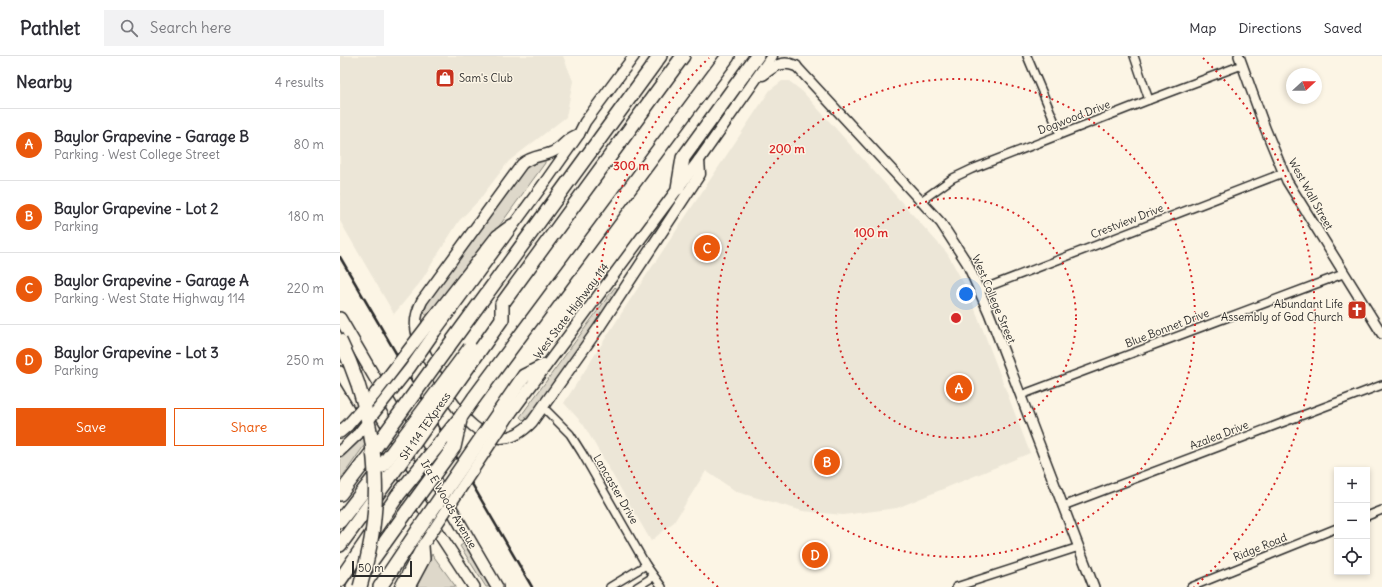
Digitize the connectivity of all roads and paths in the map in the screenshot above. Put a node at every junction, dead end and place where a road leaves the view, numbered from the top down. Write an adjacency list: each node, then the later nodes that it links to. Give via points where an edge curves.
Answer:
1 (634, 56): 15 (main road)
2 (660, 56): 42 (highway, bridge)
3 (684, 56): 41 (highway, bridge, via 502,304)
4 (728, 56): 38 (highway, bridge)
5 (757, 56): 19 (highway, via 683,158)
6 (772, 56): 13 (main road, West State Highway 114)
7 (794, 56): 11 (main road)
8 (1027, 56): 16 (street)
9 (1134, 56): 14 (street)
10 (1239, 56): 12 (street, West Wall Street)
11 (796, 66): 13 (main road, via 788,63 774,65); 20 (street, West College Street)
12 (1242, 66): 14 (street, Dogwood Drive); 18 (street, West Wall Street)
13 (750, 87): 17 (main road, West State Highway 114)
14 (1149, 100): 16 (street, Dogwood Drive)
15 (579, 134): 21 (main road); 36 (main road, via 568,138 556,150 535,156 522,164 422,301 416,319 420,342 437,376 460,412 475,428 498,438 518,434 532,422)
16 (1060, 134): 20 (street, Dogwood Drive, via 953,178)
17 (699, 160): 19 (main road, West State Highway 114); 36 (main road, via 700,174 600,326)
18 (1283, 173): 22 (street, West Wall Street); 23 (street, Crestview Drive)
19 (678, 188): 30 (main road, West State Highway 114)
20 (921, 201): 23 (street, West College Street, via 953,238)
21 (512, 225): 25 (main road, via 497,236)
22 (1343, 274): 26 (street, West Wall Street); 35 (street, Blue Bonnet Drive)
23 (980, 290): 35 (street, West College Street)
24 (340, 318): 27 (main road, Ira E Woods Avenue)
25 (431, 329): 39 (main road, bridge); 40 (main road, bridge, via 410,368 358,434)
26 (1382, 334)
27 (343, 338): 28 (main road, Ira E Woods Avenue); 56 (highway, bridge, via 364,405 372,442 375,480 374,519)
28 (357, 347): 29 (main road); 62 (main road, Ira E Woods Avenue)
29 (340, 356)
30 (544, 366): 37 (highway, via 524,376)
31 (340, 372): 34 (main road, Ira E Woods Avenue)
32 (340, 383): 34 (main road)
33 (1382, 385): 43 (street, Azalea Drive)
34 (350, 389): 48 (main road, Ira E Woods Avenue)
35 (1021, 395): 43 (street, West College Street)
36 (543, 407): 52 (street, Lancaster Drive, via 570,434)
37 (506, 410): 49 (main road, bridge); 57 (highway, bridge, via 418,529)
38 (460, 418): 54 (highway, bridge, via 398,495); 55 (highway, bridge, via 454,448)
39 (344, 428)
40 (340, 451)
41 (386, 471): 46 (highway); 50 (highway)
42 (340, 494)
43 (1063, 506): 51 (street, West College Street)
44 (1382, 510): 45 (street)
45 (1370, 515)
46 (340, 521)
47 (1334, 529): 68 (street, Ridge Road)
48 (445, 542): 60 (main road, via 445,554); 61 (main road, Ira E Woods Avenue)
49 (424, 543): 58 (main road); 59 (main road, via 424,559)
50 (340, 545)
51 (1079, 547): 66 (street); 67 (street, West College Street)
52 (646, 566): 53 (street, Lancaster Drive); 63 (street)
53 (653, 577): 64 (street); 65 (street, Lancaster Drive)
54 (340, 580)
55 (353, 587)
56 (360, 587)
57 (380, 587)
58 (400, 587)
59 (409, 587)
60 (466, 587)
61 (474, 587)
62 (497, 587)
63 (610, 587)
64 (637, 587)
65 (662, 587)
66 (956, 587)
67 (1094, 587)
68 (1191, 587)

